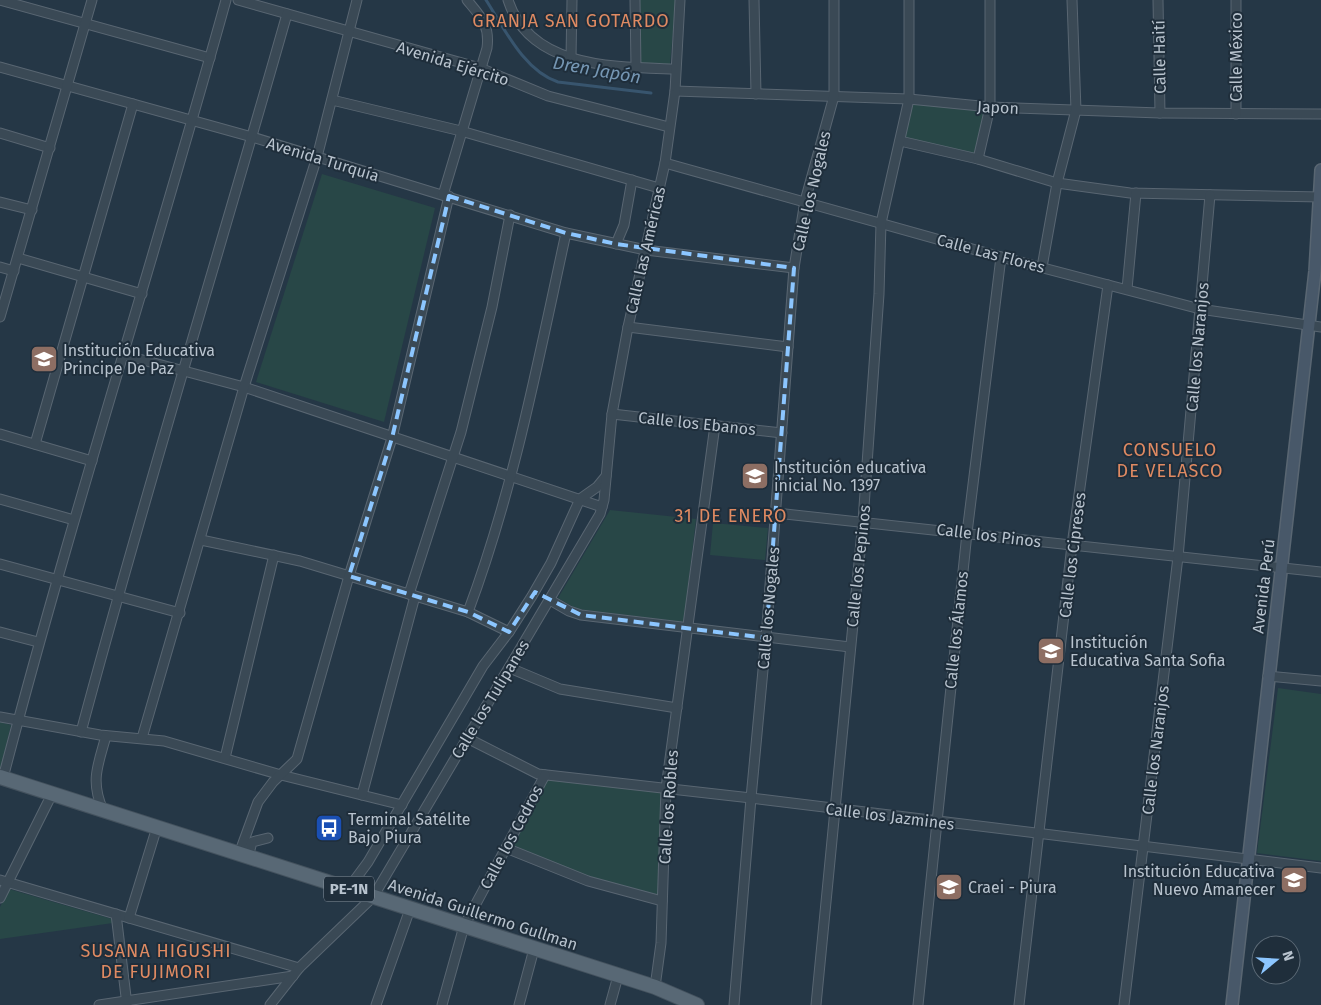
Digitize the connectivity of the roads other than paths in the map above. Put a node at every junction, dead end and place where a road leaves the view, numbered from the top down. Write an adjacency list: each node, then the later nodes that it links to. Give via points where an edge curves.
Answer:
1 (0, 0): 19 (street)
2 (92, 0): 19 (street)
3 (226, 0): 21 (street)
4 (238, 0): 18 (street, Avenida Ejército)
5 (357, 0): 20 (street)
6 (468, 0): 25 (street, via 489,34)
7 (508, 0): 22 (street, via 519,23 543,46)
8 (572, 0): 22 (street)
9 (635, 0): 24 (street)
10 (680, 0): 26 (street, Calle las Américas)
11 (754, 0): 29 (street)
12 (834, 0): 30 (street, Calle los Nogales)
13 (909, 0): 31 (street, Calle los Pepinos)
14 (990, 0): 34 (street)
15 (1072, 0): 35 (street)
16 (1158, 0): 36 (street, Calle Haití)
17 (1236, 0): 37 (street, Calle México)
18 (287, 14): 20 (street, Avenida Ejército); 43 (street)
19 (86, 24): 21 (street); 27 (street)
20 (349, 32): 25 (street, Avenida Ejército); 32 (street)
21 (210, 58): 39 (street)
22 (572, 58): 24 (street, via 611,67)
23 (0, 67): 27 (street, Avenida Turquía)
24 (636, 67): 26 (street)
25 (480, 68): 40 (street, Avenida Ejército, via 548,96); 41 (street)
26 (675, 69): 28 (street, Calle las Américas)
27 (66, 86): 33 (street, Avenida Turquía); 45 (street)
28 (675, 91): 29 (street, Japon); 40 (street, Calle las Américas)
29 (756, 94): 30 (street, Japon)
30 (834, 96): 31 (street, Japon); 58 (street, Calle los Nogales)
31 (909, 99): 34 (street, Japon); 44 (street, Calle los Pepinos)
32 (332, 100): 41 (street); 46 (street)
33 (133, 104): 39 (street, Avenida Turquía); 71 (street)
34 (990, 107): 35 (street, Japon); 47 (street)
35 (1076, 110): 36 (street, Japon); 51 (street)
36 (1160, 114): 37 (street, Japon)
37 (1236, 114): 38 (street, Japon)
38 (1321, 114)
39 (192, 121): 43 (street, Avenida Turquía); 74 (street)
40 (669, 127): 48 (street, Calle las Américas)
41 (461, 131): 50 (street); 54 (street)
42 (0, 133): 45 (street)
43 (252, 137): 46 (street, Avenida Turquía); 82 (street)
44 (900, 141): 47 (street); 61 (street, Calle los Pepinos)
45 (50, 148): 59 (street)
46 (317, 157): 54 (street, Avenida Turquía); 83 (street)
47 (978, 159): 51 (street)
48 (665, 163): 52 (street, Calle las Américas); 58 (street, Calle Las Flores)
49 (1321, 170): 56 (street, Avenida Perú)
50 (632, 180): 52 (street); 63 (street, via 624,225)
51 (1058, 183): 53 (street); 68 (street)
52 (660, 188): 64 (street, Calle las Américas)
53 (1136, 193): 55 (street); 73 (street)
54 (446, 195): 60 (street, Avenida Turquía); 88 (street)
55 (1210, 195): 56 (street); 75 (street, Calle los Naranjos)
56 (1320, 197): 77 (street, Avenida Perú)
57 (0, 202): 59 (street)
58 (805, 202): 61 (street, Calle Las Flores); 69 (street, Calle los Nogales)
59 (32, 210): 66 (street)
60 (510, 215): 62 (street, Avenida Turquía); 90 (street, via 492,307)
61 (881, 223): 65 (street, Calle Las Flores); 99 (street, Calle los Pepinos)
62 (566, 233): 63 (street, Avenida Turquía); 93 (street)
63 (616, 244): 64 (street, Avenida Turquía)
64 (646, 250): 69 (street, Avenida Turquía); 78 (street, Calle las Américas)
65 (1001, 256): 68 (street, Calle Las Flores); 100 (street, Calle los Álamos)
66 (18, 258): 70 (street); 71 (street)
67 (0, 267): 70 (street)
68 (1042, 267): 72 (street, Calle Las Flores)
69 (794, 268): 80 (street, Calle los Nogales)
70 (14, 271): 76 (street)
71 (83, 277): 74 (street); 89 (street)
72 (1108, 285): 73 (street, Calle Las Flores); 102 (street, Calle los Cipreses)
73 (1127, 289): 75 (street, Calle Las Flores)
74 (142, 294): 81 (street)
75 (1200, 309): 77 (street, Calle Las Flores); 104 (street, Calle los Naranjos)
76 (0, 317)
77 (1309, 325): 79 (street, Calle Las Flores); 106 (street, Avenida Perú)
78 (628, 327): 80 (street); 84 (street, Calle las Américas)
79 (1321, 327)
80 (788, 347): 86 (street, Calle los Nogales)
81 (124, 355): 82 (street); 91 (street)
82 (184, 371): 83 (street); 111 (street)
83 (244, 387): 88 (street); 101 (street)
84 (612, 414): 85 (street, Calle los Ebanos); 92 (street, Calle las Américas)
85 (715, 425): 86 (street, Calle los Ebanos); 115 (street, Calle los Robles)
86 (782, 433): 97 (street, Calle los Nogales)
87 (0, 434): 89 (street)
88 (392, 438): 90 (street); 108 (street)
89 (35, 444): 91 (street)
90 (454, 457): 93 (street); 110 (street)
91 (92, 461): 98 (street)
92 (607, 475): 95 (street); 96 (street, Calle las Américas)
93 (512, 477): 95 (street); 113 (street)
94 (0, 499): 98 (street)
95 (580, 499): 96 (street); 117 (street, via 551,563)
96 (603, 504): 112 (street, Calle los Tulipanes)
97 (776, 513): 99 (street, Calle los Pinos); 118 (street, Calle los Nogales)
98 (74, 520): 109 (street)
99 (863, 521): 100 (street, Calle los Pinos); 120 (street, Calle los Pepinos)
100 (967, 533): 102 (street, Calle los Pinos); 142 (street, Calle los Álamos)
101 (201, 540): 103 (street); 114 (street)
102 (1072, 545): 104 (street, Calle los Pinos); 144 (street, Calle los Cipreses)
103 (274, 555): 108 (street); 131 (street)
104 (1178, 557): 106 (street, Calle los Pinos); 146 (street, Calle los Naranjos)
105 (0, 564): 109 (street)
106 (1282, 568): 107 (street, Calle los Pinos); 122 (street, Avenida Perú)
107 (1321, 572)
108 (349, 576): 110 (street); 132 (street, via 297,759)
109 (56, 580): 111 (street); 119 (street)
110 (412, 595): 113 (street); 137 (street)
111 (117, 596): 114 (street); 127 (street)
112 (550, 600): 115 (street, via 581,614); 121 (street, Calle los Tulipanes)
113 (468, 612): 117 (street)
114 (180, 613): 129 (street)
115 (688, 628): 118 (street); 124 (street, Calle los Robles)
116 (0, 632): 119 (street)
117 (509, 632): 139 (street, via 483,666)
118 (766, 638): 120 (street); 138 (street, Calle los Nogales)
119 (38, 642): 126 (street)
120 (850, 647): 140 (street, Calle los Pepinos)
121 (510, 668): 124 (street, via 560,689); 130 (street, Calle los Tulipanes)
122 (1268, 676): 123 (street); 149 (street, Avenida Perú)
123 (1321, 681)
124 (677, 708): 135 (street, Calle los Robles)
125 (0, 717): 126 (street)
126 (18, 721): 127 (street); 134 (street)
127 (82, 732): 128 (street)
128 (106, 736): 129 (street); 141 (street, via 95,775 96,791)
129 (142, 738): 131 (street)
130 (467, 738): 133 (street, Calle los Jazmines); 153 (street, Calle los Tulipanes)
131 (225, 758): 132 (street)
132 (281, 775): 137 (street); 148 (street, via 258,802)
133 (545, 775): 135 (street, Calle los Jazmines); 147 (street, Calle los Cedros)
134 (2, 778): 136 (main road, Avenida Guillermo Gullman / PE-1N)
135 (666, 788): 138 (street, Calle los Jazmines); 155 (street, Calle los Robles)
136 (52, 794): 141 (main road, Avenida Guillermo Gullman / PE-1N); 151 (street)
137 (362, 795): 139 (street)
138 (751, 798): 140 (street, Calle los Jazmines); 173 (street, Calle los Nogales)
139 (402, 805): 152 (street)
140 (834, 809): 142 (street, Calle los Jazmines); 174 (street, Calle los Pepinos)
141 (103, 810): 143 (main road, Avenida Guillermo Gullman / PE-1N)
142 (936, 822): 144 (street, Calle los Jazmines); 175 (street, Calle los Álamos)
143 (156, 827): 148 (main road, Avenida Guillermo Gullman / PE-1N); 158 (street)
144 (1040, 835): 146 (street, Calle los Jazmines); 176 (street, Calle los Cipreses)
145 (268, 838): 148 (street, via 252,842)
146 (1143, 847): 149 (street, Calle los Jazmines); 177 (street, Calle los Naranjos)
147 (506, 848): 155 (street, via 588,882); 159 (street, Calle los Cedros)
148 (244, 855): 152 (main road, Avenida Guillermo Gullman / PE-1N)
149 (1248, 860): 150 (street, Calle los Jazmines); 178 (street, Avenida Perú)
150 (1321, 868)
151 (4, 881): 154 (street); 157 (street)
152 (348, 889): 153 (main road, Avenida Guillermo Gullman / PE-1N)
153 (373, 897): 156 (main road, Avenida Guillermo Gullman / PE-1N); 161 (street, Calle los Tulipanes)
154 (0, 898)
155 (662, 901): 164 (street, Calle los Robles)
156 (410, 908): 159 (main road, Avenida Guillermo Gullman / PE-1N); 168 (street)
157 (116, 914): 158 (street); 165 (street)
158 (129, 918): 161 (street)
159 (464, 926): 160 (main road, Avenida Guillermo Gullman / PE-1N); 169 (street, Calle los Cedros)
160 (534, 949): 163 (main road, Avenida Guillermo Gullman / PE-1N); 170 (street)
161 (299, 968): 162 (street, Calle los Tulipanes)
162 (293, 976): 165 (street); 167 (street, Calle los Tulipanes)
163 (618, 976): 164 (main road, Avenida Guillermo Gullman / PE-1N); 171 (street)
164 (655, 988): 172 (main road, Avenida Guillermo Gullman / PE-1N)
165 (127, 1003): 166 (street)
166 (99, 1005)
167 (270, 1005)
168 (376, 1005)
169 (442, 1005)
170 (519, 1005)
171 (610, 1005)
172 (697, 1005)
173 (734, 1005)
174 (816, 1005)
175 (918, 1005)
176 (1019, 1005)
177 (1124, 1005)
178 (1232, 1005)

